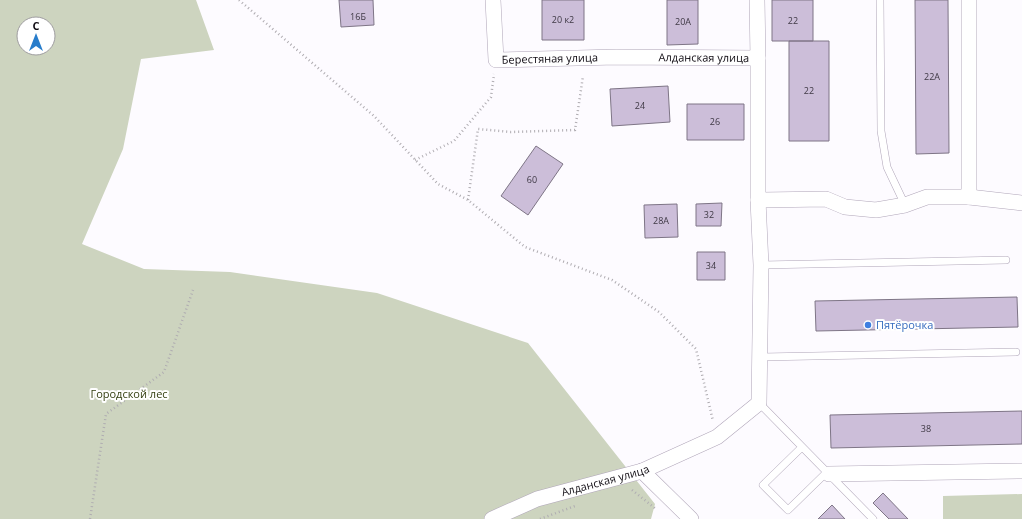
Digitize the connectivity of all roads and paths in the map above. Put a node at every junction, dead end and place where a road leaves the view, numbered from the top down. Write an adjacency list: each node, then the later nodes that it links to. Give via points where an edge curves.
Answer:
1 (239, 0): 10 (path, via 374,116)
2 (494, 0): 8 (street, Берестяная улица)
3 (757, 0): 7 (street, Алданская улица)
4 (880, 0): 15 (lane, via 881,131 887,167)
5 (969, 0): 11 (street)
6 (616, 57): 7 (street, Алданская улица); 8 (street, Берестяная улица)
7 (758, 58): 13 (street)
8 (496, 60): 10 (path, via 491,97 454,141)
9 (583, 76): 12 (path, via 575,130 510,132 478,129)
10 (415, 160): 12 (path, via 438,184)
11 (969, 197): 14 (street); 15 (street, via 927,197)
12 (468, 200): 22 (path, via 526,247 612,280 659,312 696,349)
13 (758, 200): 15 (street, via 826,199 845,207 876,210); 17 (street)
14 (1022, 203)
15 (905, 205)
16 (1006, 260): 17 (lane)
17 (761, 265): 20 (street)
18 (193, 290): 30 (path, via 164,372 106,414)
19 (1016, 352): 20 (lane)
20 (760, 357): 21 (street)
21 (759, 402): 22 (street, Алданская улица); 23 (lane)
22 (717, 437): 24 (street, Алданская улица)
23 (802, 447): 26 (lane); 26 (lane, via 763,485 788,510)
24 (642, 471): 31 (street, Алданская улица, via 537,499); 33 (street)
25 (1022, 471): 26 (street)
26 (828, 473): 34 (lane)
27 (629, 487): 29 (path)
28 (577, 506): 32 (path)
29 (658, 510)
30 (90, 519)
31 (492, 519)
32 (540, 519)
33 (691, 519)
34 (873, 519)

